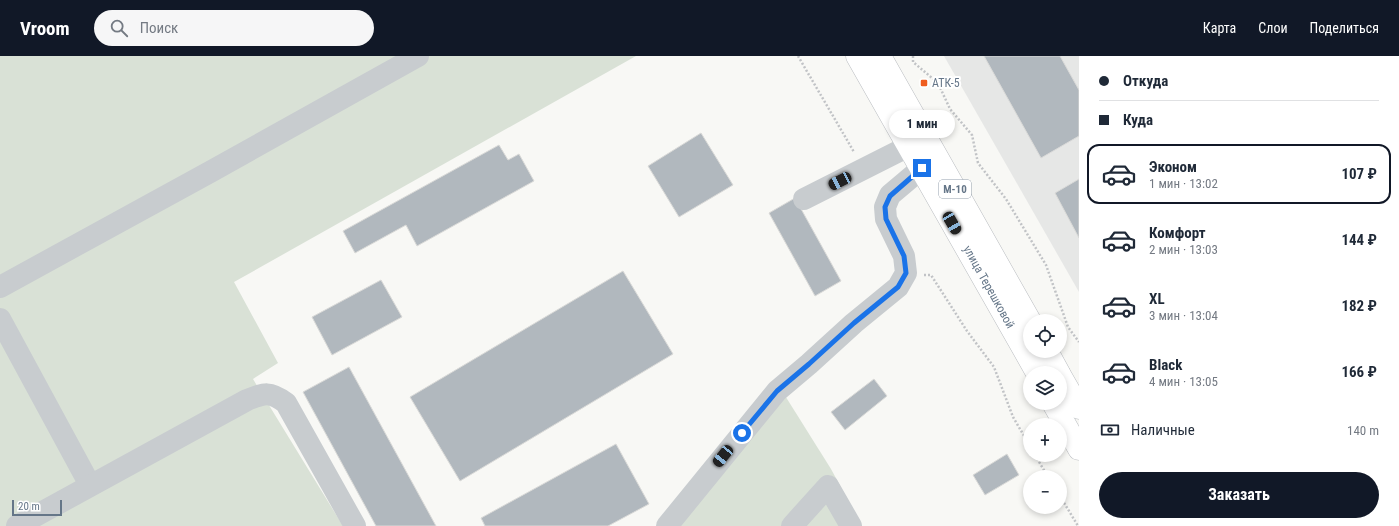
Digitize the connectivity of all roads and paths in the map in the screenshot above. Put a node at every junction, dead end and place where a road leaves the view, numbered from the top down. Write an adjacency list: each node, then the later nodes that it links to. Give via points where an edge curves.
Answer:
1 (418, 56): 11 (street)
2 (798, 56): 7 (path)
3 (857, 56): 6 (highway, улица Терешковой / М-10)
4 (880, 56): 12 (highway, улица Терешковой / М-10)
5 (913, 56): 14 (path, via 913,62 938,83 950,109 972,135 978,163 1006,198 1046,265 1068,327)
6 (909, 146): 7 (street); 8 (highway, улица Терешковой / М-10)
7 (864, 168): 9 (street)
8 (922, 168): 10 (street, via 890,196 885,207 886,219 904,256); 15 (highway, улица Терешковой / М-10)
9 (804, 199)
10 (906, 273): 19 (path, via 931,275 994,367 1012,417); 25 (street, via 898,287 777,391)
11 (0, 286)
12 (1026, 314)
13 (0, 319): 21 (street)
14 (1079, 342)
15 (1033, 366)
16 (1067, 387): 17 (highway)
17 (1079, 408)
18 (1057, 410): 20 (highway)
19 (1023, 435)
20 (1079, 449)
21 (90, 485): 23 (street); 24 (street, via 247,400 263,394 275,395 286,403)
22 (1067, 508): 28 (path)
23 (17, 526)
24 (355, 526)
25 (667, 526)
26 (792, 526): 27 (street, via 828,486)
27 (851, 526)
28 (1078, 526)

